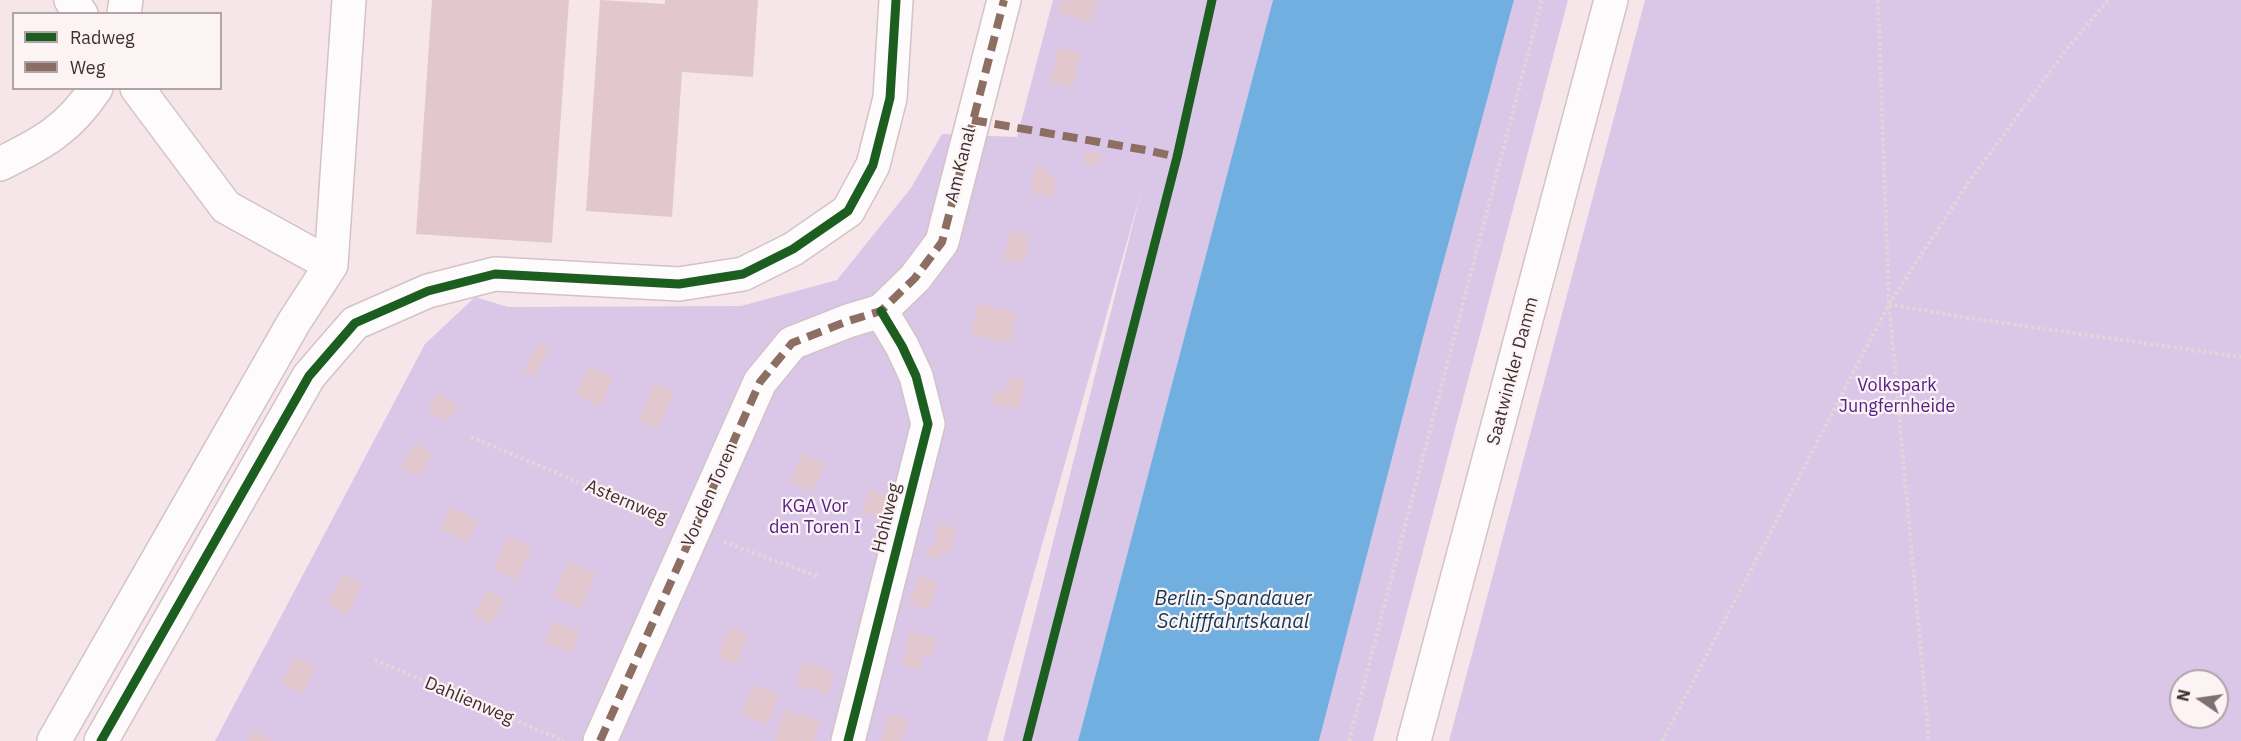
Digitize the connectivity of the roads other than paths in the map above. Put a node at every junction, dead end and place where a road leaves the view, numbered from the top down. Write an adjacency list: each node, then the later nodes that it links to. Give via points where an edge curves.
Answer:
1 (349, 0): 8 (street)
2 (896, 0): 11 (street, via 890,98 873,165 848,211 793,249 743,274 680,284 495,274 428,291 355,323 309,376)
3 (1004, 0): 9 (street, Am Kanal, via 942,242 915,278)
4 (1611, 0): 14 (street, Saatwinkler Damm)
5 (95, 90): 7 (street, via 85,106 44,143)
6 (138, 90): 8 (street, via 226,207)
7 (0, 164)
8 (331, 265): 10 (street, via 294,322)
9 (881, 311): 12 (street, Vor den Toren, via 792,343 760,382); 13 (street, Hohlweg, via 916,376 928,424)
10 (54, 741)
11 (101, 741)
12 (600, 741)
13 (848, 741)
14 (1414, 741)

